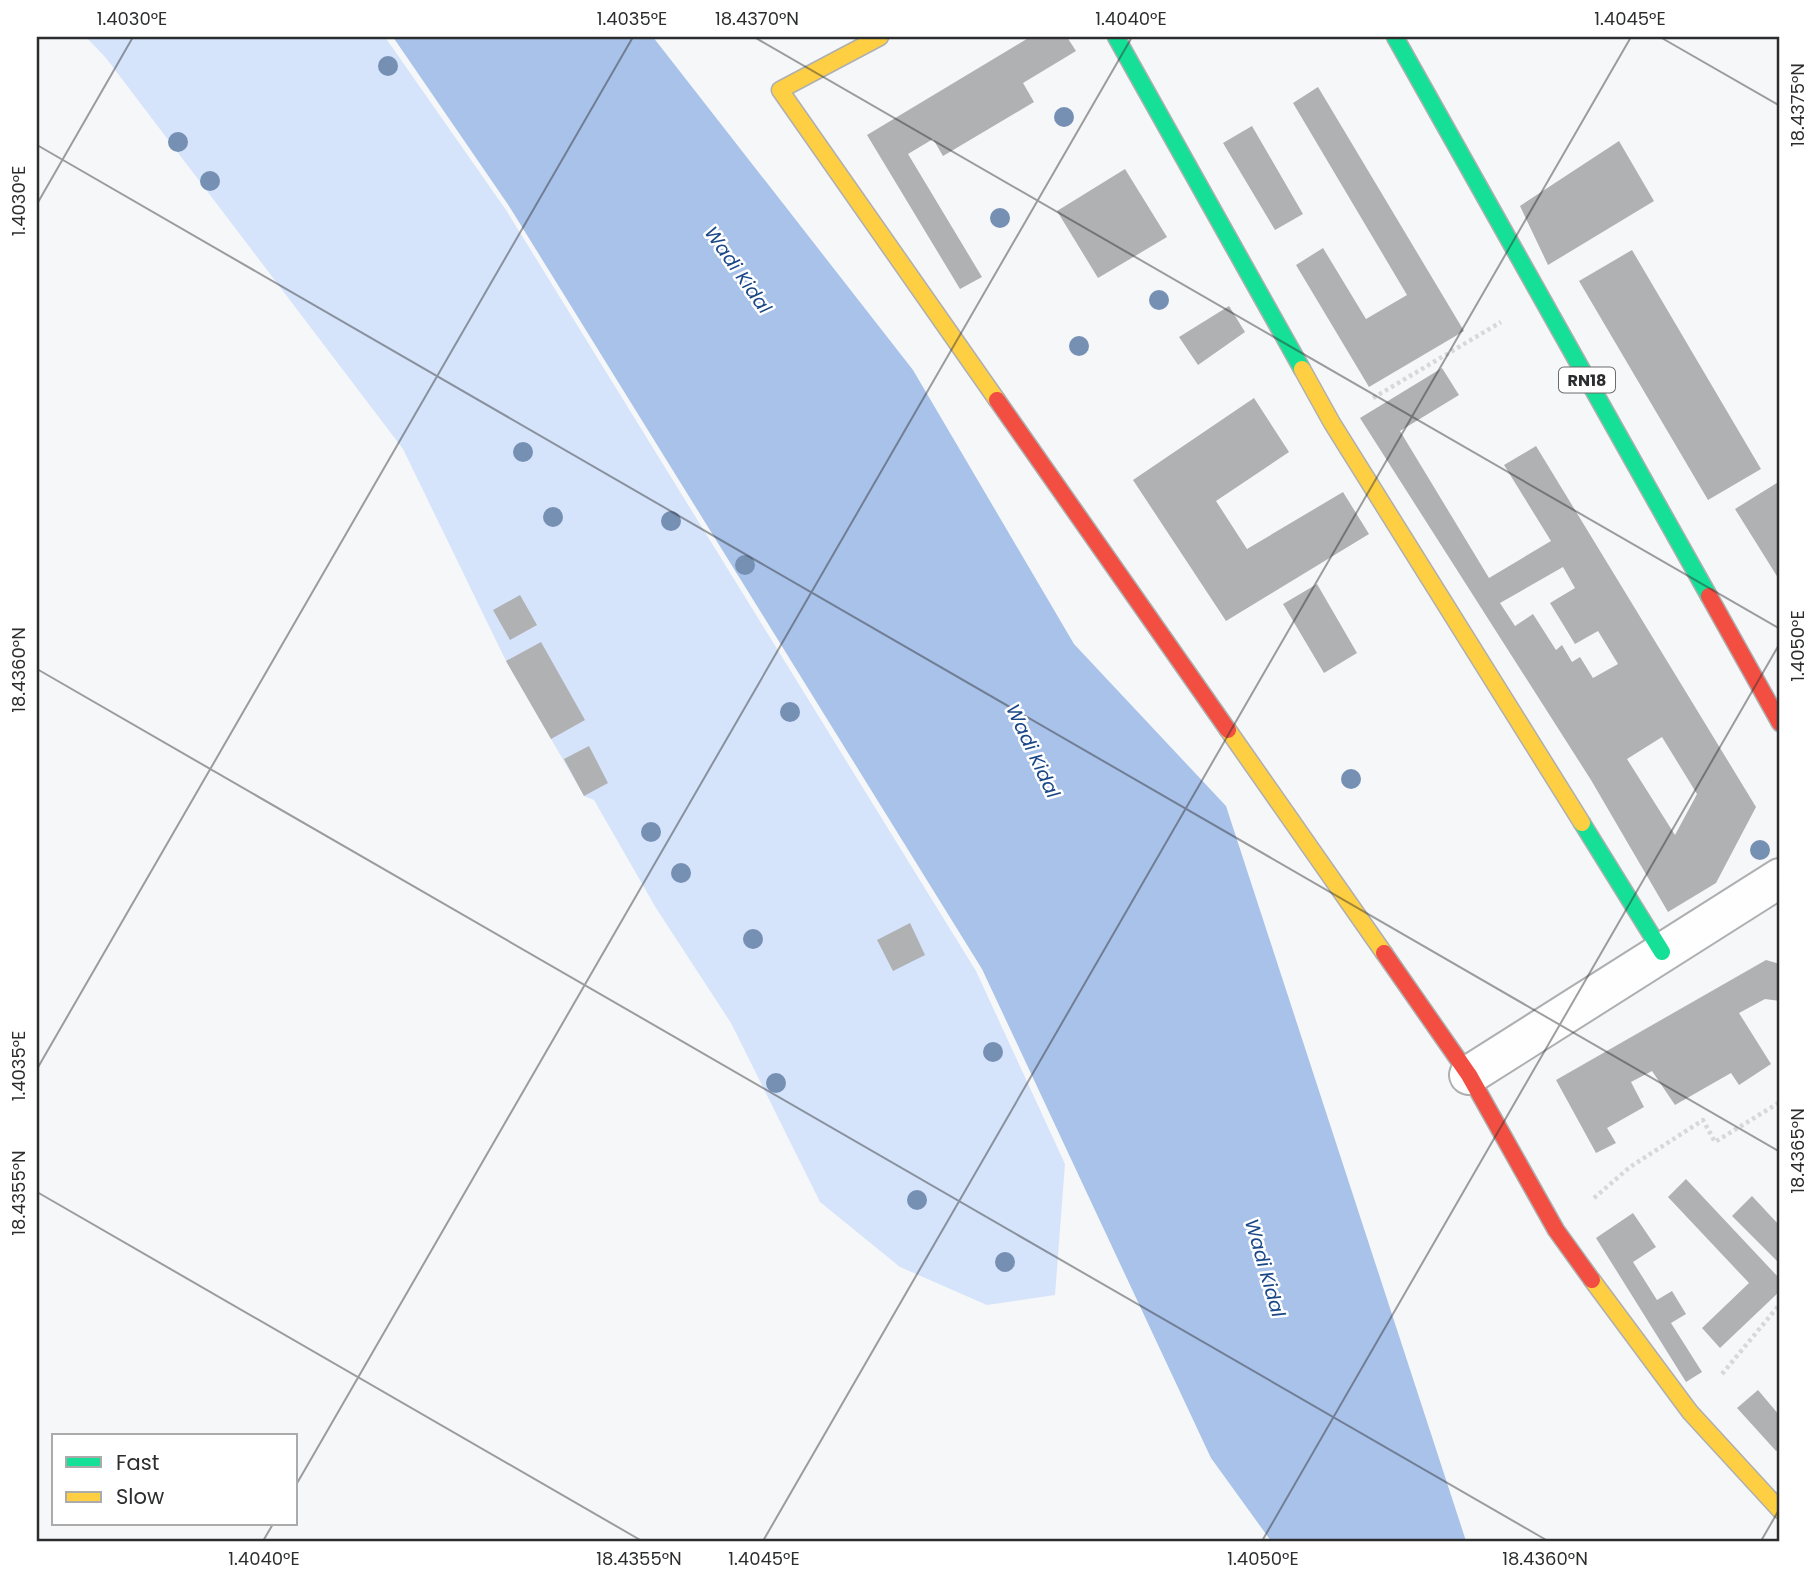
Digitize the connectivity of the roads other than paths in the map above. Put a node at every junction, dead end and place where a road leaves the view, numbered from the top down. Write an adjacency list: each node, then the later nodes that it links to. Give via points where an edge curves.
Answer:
1 (880, 37): 7 (street, via 780,90)
2 (1116, 37): 6 (street, via 1332,423)
3 (1395, 37): 4 (street, RN18)
4 (1780, 723)
5 (1780, 878): 6 (street)
6 (1662, 952): 7 (street)
7 (1469, 1075): 8 (street, via 1556,1230 1690,1412)
8 (1780, 1510)

